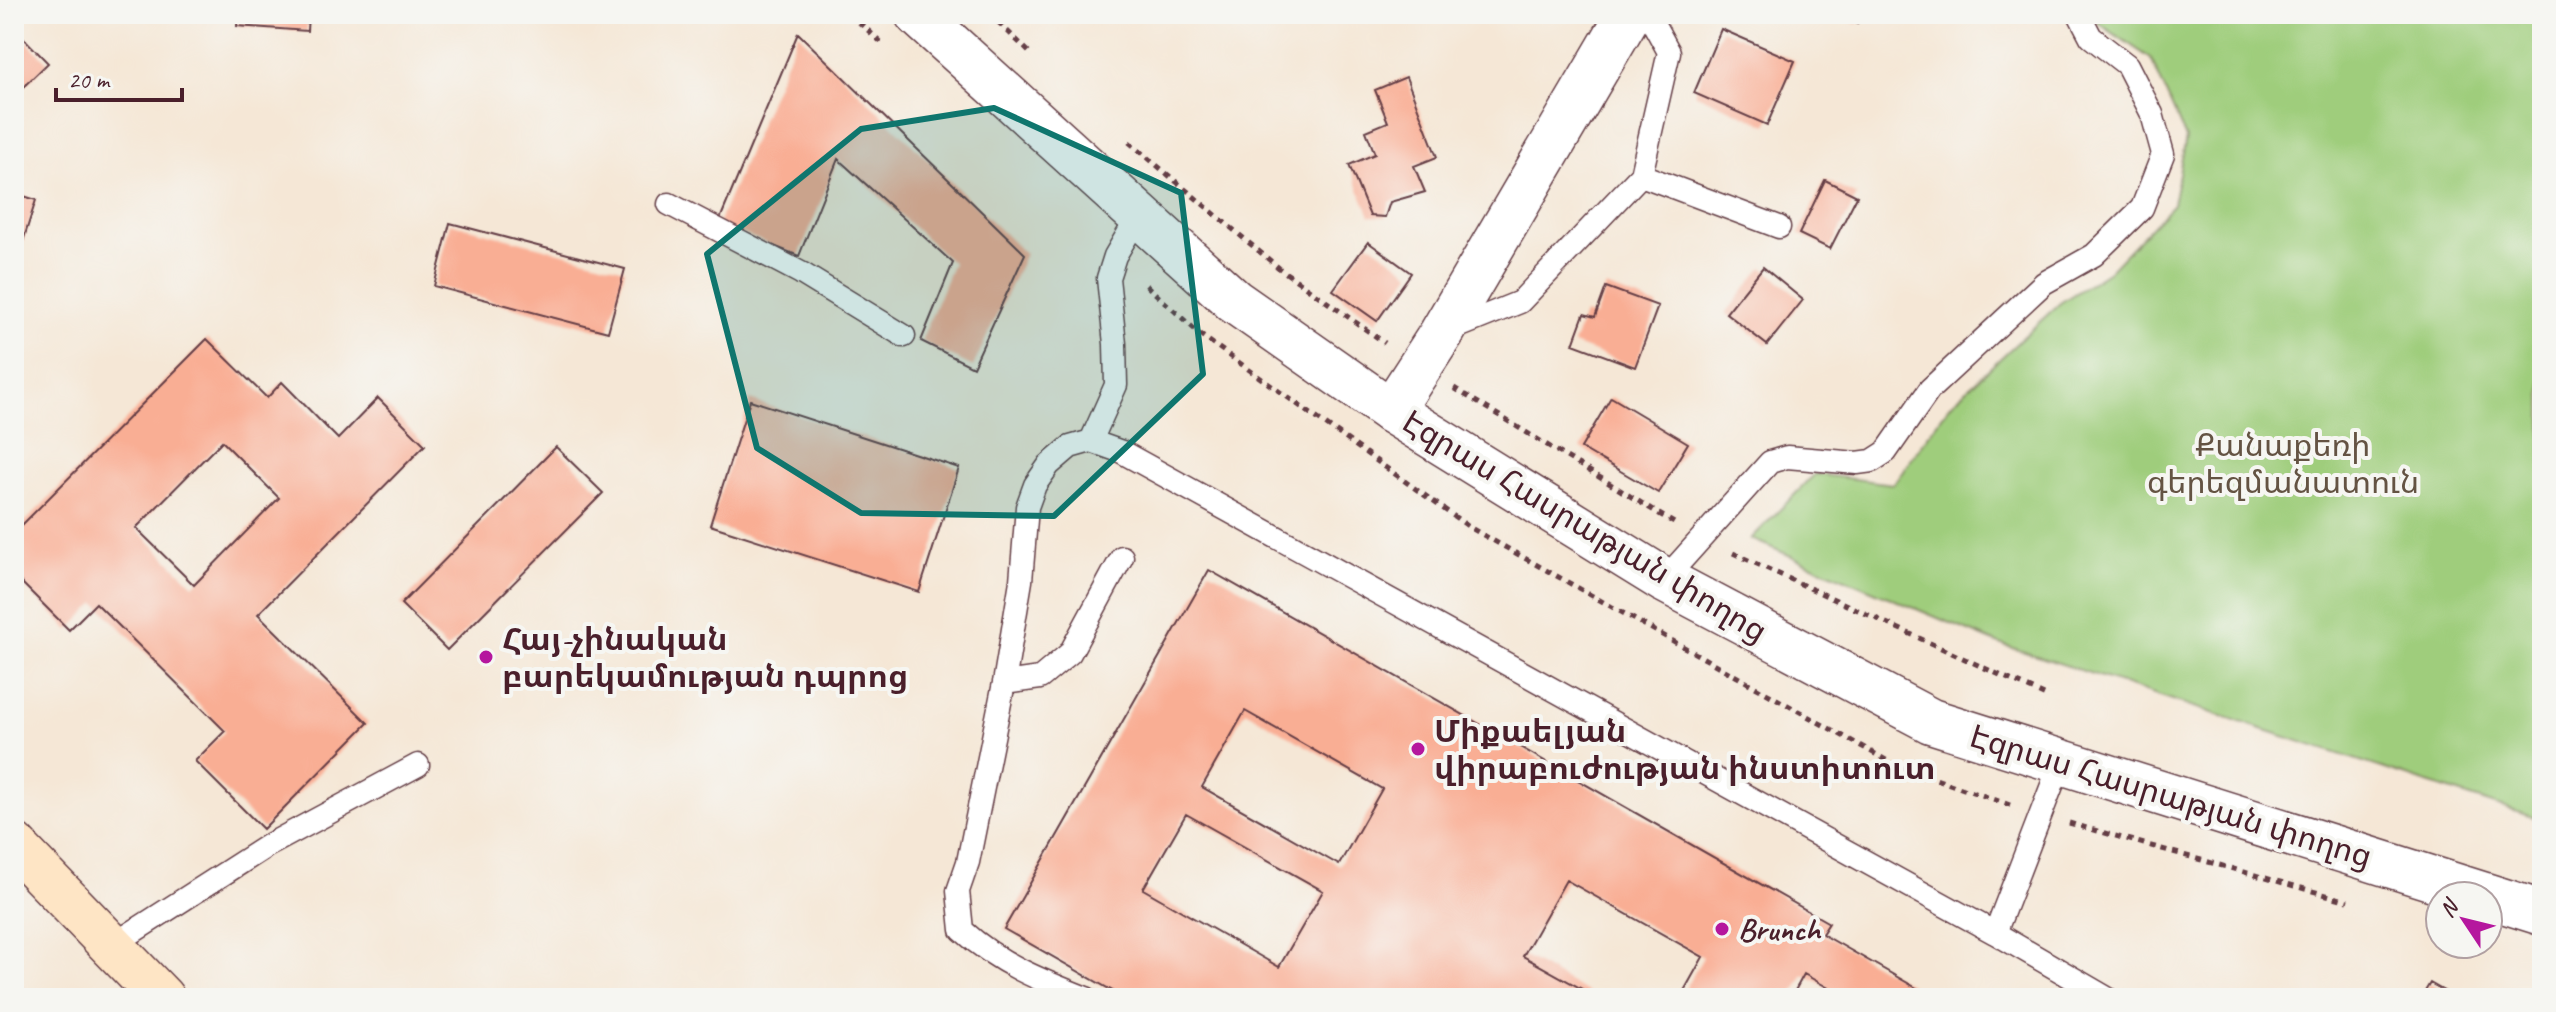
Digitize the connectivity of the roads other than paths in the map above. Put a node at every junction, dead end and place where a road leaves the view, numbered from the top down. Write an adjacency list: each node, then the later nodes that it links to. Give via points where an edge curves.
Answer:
1 (888, 14): 8 (street, Էզրաս Հասրաթյան փողոց)
2 (917, 14): 8 (street, Էզրաս Հասրաթյան փողոց)
3 (1629, 14): 11 (street)
4 (1648, 14): 6 (lane, via 1669,52)
5 (2079, 14): 15 (lane, via 2091,37 2127,65 2152,114 2163,154 2142,208 2094,255 2044,283 1930,389 1886,452 1857,463 1779,458 1770,462)
6 (1641, 175): 9 (lane); 11 (lane, via 1520,302)
7 (669, 204): 10 (lane, via 801,273)
8 (1135, 222): 12 (street, Էզրաս Հասրաթյան փողոց, via 1234,301); 13 (lane, via 1108,278 1116,385); 18 (street, Էզրաս Հասրաթյան փողոց, via 1225,318 1654,596 1927,738)
9 (1779, 227)
10 (904, 336)
11 (1430, 350): 12 (street)
12 (1391, 411): 15 (street, Էզրաս Հասրաթյան փողոց)
13 (1091, 441): 16 (lane, via 1070,447 1049,465 1027,507); 24 (lane, via 1122,452)
14 (1122, 557): 16 (lane, via 1070,653 1040,678)
15 (1664, 580): 18 (street, Էզրաս Հասրաթյան փողոց)
16 (1004, 683): 27 (lane, via 958,891 962,930 988,954)
17 (418, 765): 25 (lane, via 267,846)
18 (2052, 785): 20 (street, Էզրաս Հասրաթյան փողոց); 21 (street, Էզրաս Հասրաթյան փողոց); 24 (lane)
19 (14, 845): 25 (main road)
20 (2424, 892)
21 (2542, 913)
22 (2504, 917): 23 (street)
23 (2542, 929)
24 (1995, 933): 28 (lane)
25 (111, 946): 26 (main road)
26 (162, 998)
27 (1086, 998)
28 (2107, 998)

